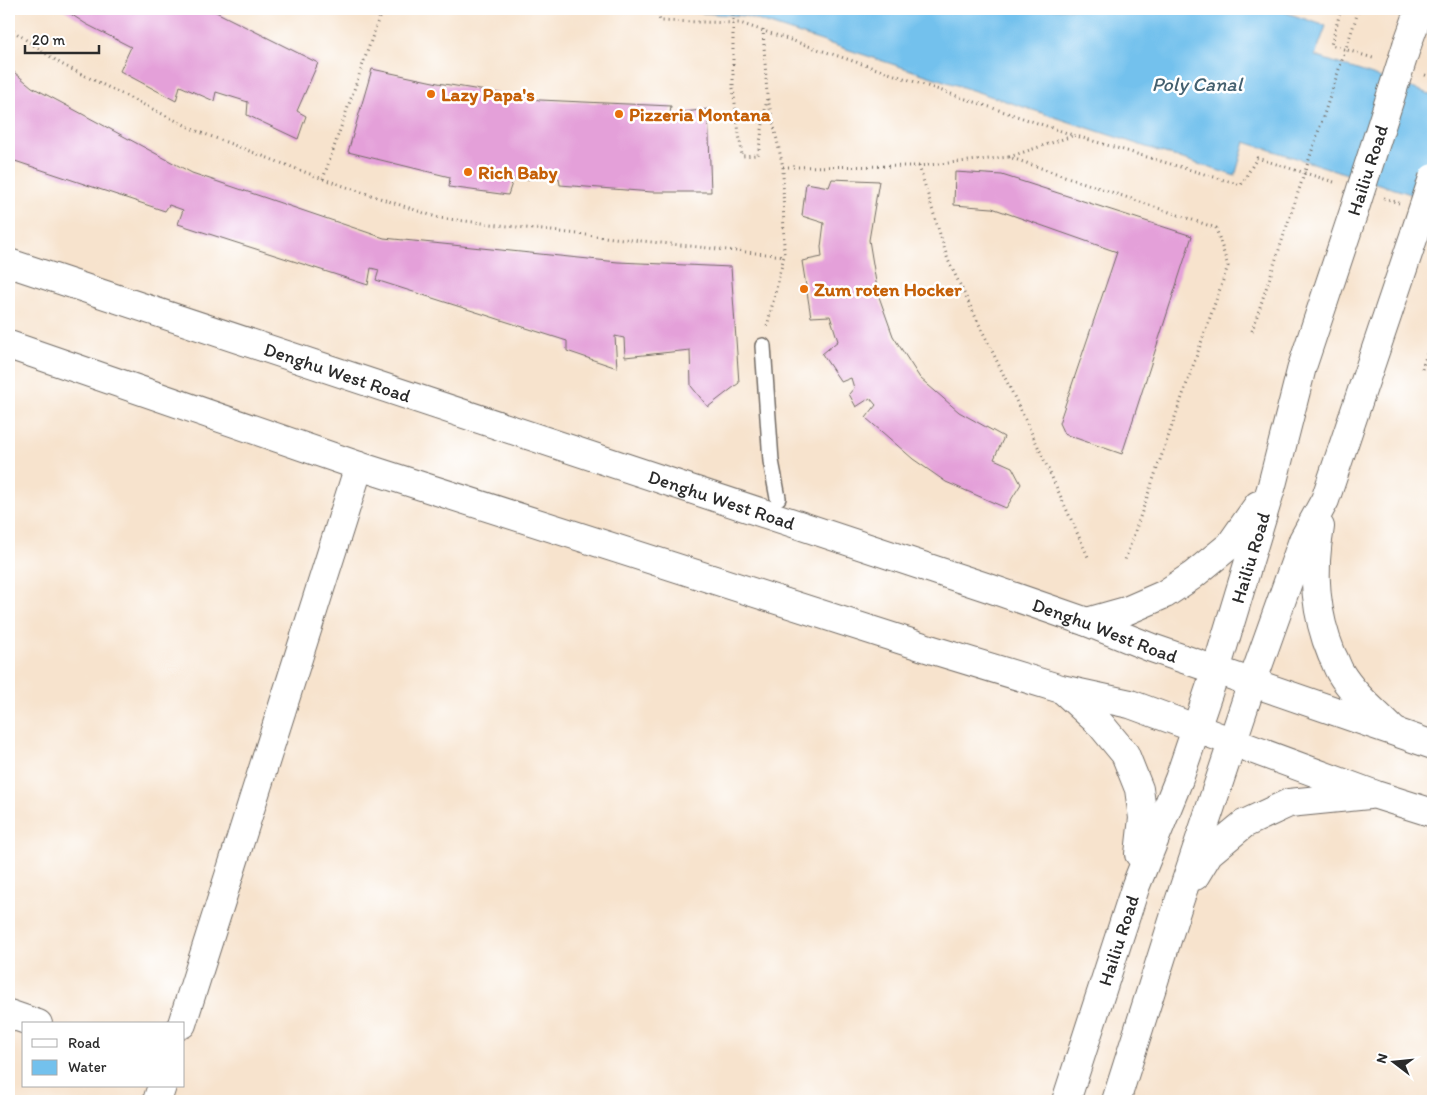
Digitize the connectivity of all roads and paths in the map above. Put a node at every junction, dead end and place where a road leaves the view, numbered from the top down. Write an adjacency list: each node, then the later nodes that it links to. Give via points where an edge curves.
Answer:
1 (382, 9): 18 (path)
2 (609, 9): 3 (path, via 610,12)
3 (644, 9)
4 (657, 9): 10 (path, via 660,21 740,23)
5 (733, 9): 12 (path, bridge, via 733,88 742,156 758,155)
6 (1341, 9): 11 (path)
7 (1359, 9): 24 (path, bridge)
8 (1420, 9): 30 (main road, Hailiu Road, bridge, via 1302,367)
9 (9, 28): 18 (path, via 61,64 197,131)
10 (763, 29): 12 (path); 13 (path)
11 (1331, 44)
12 (767, 95): 16 (path)
13 (1073, 135): 14 (path); 19 (path, via 1241,185 1257,158)
14 (1009, 157): 15 (path); 34 (path, via 1216,228 1228,266)
15 (919, 166): 16 (path); 33 (path, via 948,260)
16 (783, 167): 22 (path)
17 (1433, 178): 32 (main road, bridge)
18 (323, 179): 22 (path, via 439,218)
19 (1341, 184)
20 (1378, 196): 21 (path)
21 (1406, 204)
22 (784, 256): 27 (path)
23 (9, 263): 35 (main road, Denghu West Road)
24 (1252, 331)
25 (1433, 335): 28 (path)
26 (9, 345): 29 (main road)
27 (763, 346): 31 (lane)
28 (1422, 369)
29 (360, 466): 38 (main road); 49 (main road)
30 (1272, 485): 35 (main road, via 1230,545 1192,576 1165,594 1126,611); 36 (main road, Hailiu Road)
31 (778, 498)
32 (1325, 500): 37 (main road, via 1303,540); 40 (main road, via 1315,560 1316,594 1325,638 1339,672)
33 (1089, 559)
34 (1125, 560)
35 (1087, 622): 36 (main road, Denghu West Road)
36 (1216, 670): 37 (main road, Denghu West Road); 39 (main road, Hailiu Road)
37 (1252, 683): 40 (main road, Denghu West Road); 41 (main road)
38 (1061, 689): 39 (main road, via 1130,704); 45 (main road, via 1101,725 1125,754 1139,789 1143,818)
39 (1197, 728): 41 (main road); 45 (main road, Hailiu Road)
40 (1394, 732): 42 (main road, Denghu West Road)
41 (1233, 740): 43 (main road); 46 (main road)
42 (1433, 745)
43 (1376, 795): 44 (main road); 46 (main road, via 1289,803 1244,824 1209,852)
44 (1433, 814)
45 (1136, 885): 52 (main road, Hailiu Road)
46 (1179, 902): 53 (main road)
47 (9, 1014): 48 (main road)
48 (32, 1022)
49 (183, 1022)
50 (161, 1088): 51 (main road)
51 (157, 1101)
52 (1066, 1101)
53 (1116, 1101)

